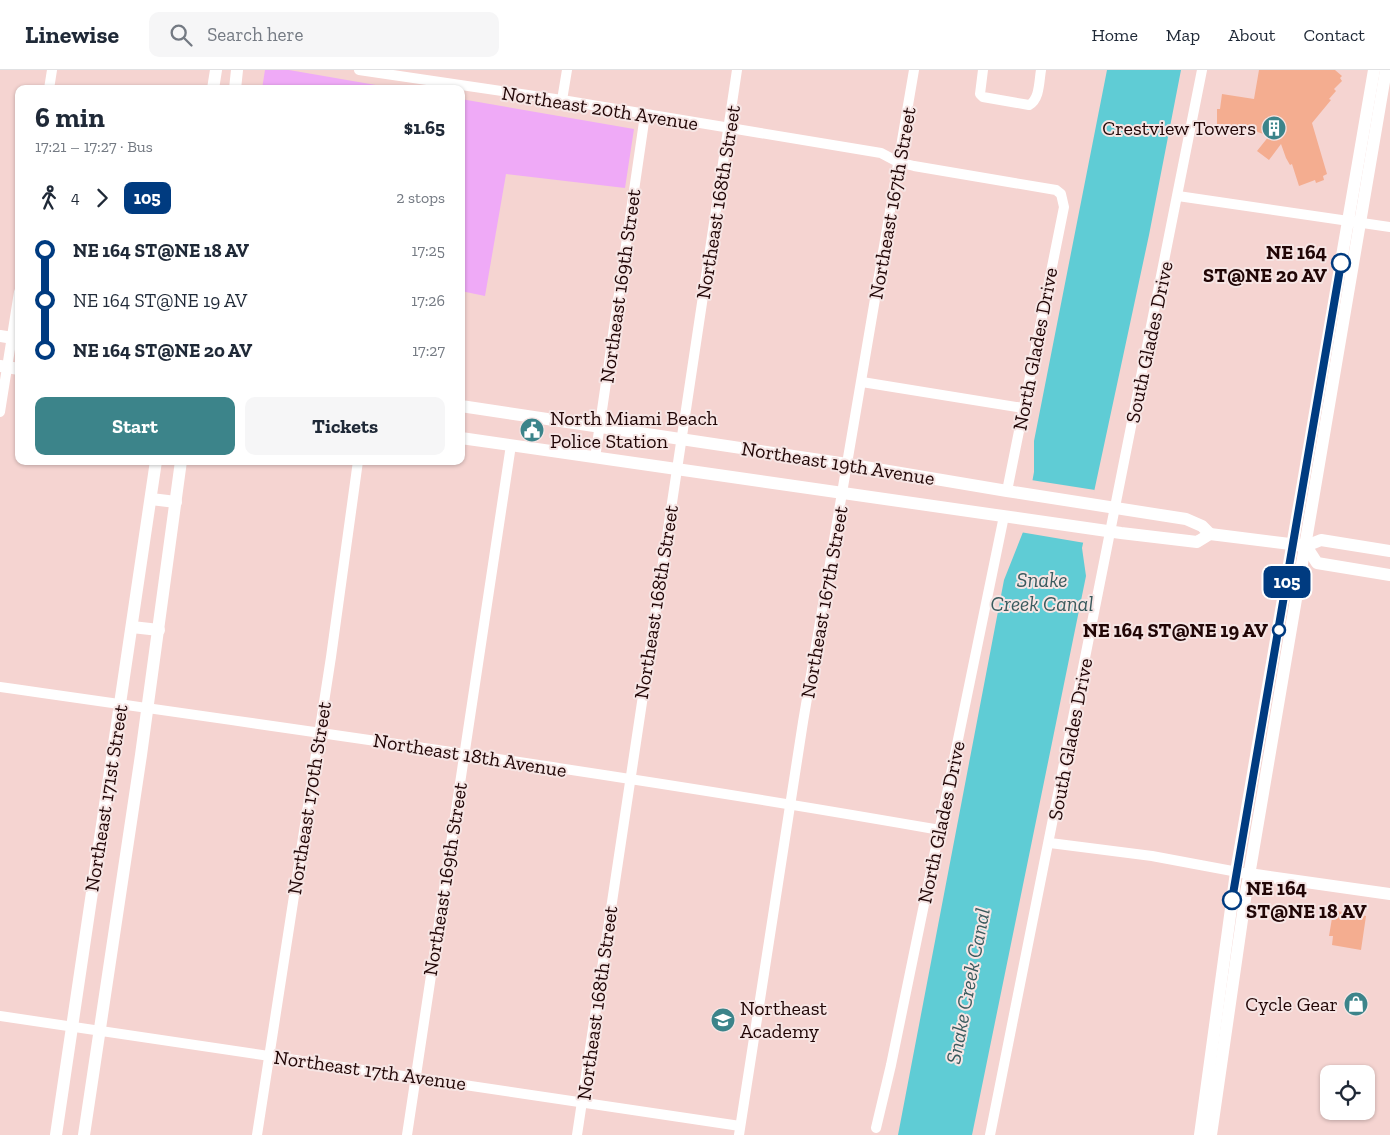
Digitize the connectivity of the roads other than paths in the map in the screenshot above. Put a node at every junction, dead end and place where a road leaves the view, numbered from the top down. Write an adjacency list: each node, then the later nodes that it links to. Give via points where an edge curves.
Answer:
1 (52, 70): 14 (street)
2 (216, 70): 15 (street)
3 (237, 70): 16 (street)
4 (359, 70): 13 (street, Northeast 20th Avenue)
5 (567, 70): 17 (street)
6 (738, 70): 19 (street, Northeast 168th Street)
7 (914, 70): 20 (street, Northeast 167th Street)
8 (983, 70): 9 (street, via 980,94 983,97 1029,104 1036,97)
9 (1041, 70)
10 (1202, 70): 21 (street, South Glades Drive)
11 (1374, 70): 23 (street)
12 (1386, 70): 23 (street)
13 (417, 75): 17 (street, Northeast 20th Avenue)
14 (50, 85)
15 (214, 85)
16 (235, 85)
17 (562, 100): 18 (street, Northeast 20th Avenue)
18 (646, 115): 19 (street, Northeast 20th Avenue); 32 (street, Northeast 169th Street)
19 (729, 129): 20 (street, Northeast 20th Avenue, via 881,153); 34 (street, Northeast 168th Street)
20 (898, 162): 22 (street, Northeast 20th Avenue, via 1049,188 1061,194); 28 (street, Northeast 167th Street)
21 (1178, 196): 23 (street); 47 (street, South Glades Drive)
22 (1064, 207): 30 (street, North Glades Drive)
23 (1355, 221): 24 (street); 36 (street)
24 (1390, 227)
25 (15, 312): 26 (street)
26 (10, 337): 27 (street)
27 (9, 367): 31 (street)
28 (862, 382): 30 (street); 38 (street, Northeast 167th Street)
29 (465, 407): 32 (street, Northeast 19th Avenue)
30 (1023, 408): 43 (street, North Glades Drive)
31 (0, 412)
32 (600, 427): 34 (street, Northeast 19th Avenue); 37 (street, Northeast 169th Street)
33 (465, 439): 35 (street, Northeast 19th Avenue)
34 (681, 439): 38 (street, Northeast 19th Avenue); 42 (street, Northeast 168th Street)
35 (511, 445): 37 (street, Northeast 19th Avenue); 61 (street, Northeast 169th Street)
36 (1315, 452): 51 (street); 52 (street)
37 (595, 458): 42 (street, Northeast 19th Avenue)
38 (847, 464): 43 (street, Northeast 19th Avenue); 44 (street, Northeast 167th Street)
39 (155, 465): 45 (street, Northeast 171st Street)
40 (181, 465): 46 (street, Northeast 171st Street)
41 (357, 465): 60 (street, Northeast 170th Street)
42 (676, 469): 44 (street, Northeast 19th Avenue); 62 (street, Northeast 168th Street)
43 (1007, 491): 47 (street, Northeast 19th Avenue)
44 (842, 494): 48 (street, Northeast 19th Avenue); 63 (street, Northeast 167th Street)
45 (151, 499): 46 (street); 55 (street, Northeast 171st Street)
46 (176, 502): 56 (street, Northeast 171st Street)
47 (1116, 508): 49 (street, South Glades Drive); 50 (street, Northeast 19th Avenue, via 1186,519 1202,526)
48 (1004, 516): 49 (street, Northeast 19th Avenue); 64 (street, North Glades Drive)
49 (1111, 532): 50 (street, Northeast 19th Avenue, via 1196,542); 65 (street, South Glades Drive)
50 (1210, 534): 51 (street, Northeast 19th Avenue)
51 (1292, 546): 52 (street, Northeast 19th Avenue); 66 (street)
52 (1306, 546): 53 (street, Northeast 19th Avenue, via 1321,540); 54 (street, via 1318,563); 67 (street)
53 (1390, 551)
54 (1390, 575)
55 (132, 626): 56 (street); 58 (street, Northeast 171st Street)
56 (159, 630): 59 (street, Northeast 171st Street)
57 (0, 687): 58 (street, Northeast 18th Avenue)
58 (120, 704): 59 (street, Northeast 18th Avenue); 70 (street, Northeast 171st Street)
59 (147, 708): 60 (street, Northeast 18th Avenue); 71 (street, Northeast 171st Street)
60 (319, 732): 61 (street, Northeast 18th Avenue); 72 (street, Northeast 170th Street)
61 (464, 755): 62 (street, Northeast 18th Avenue); 73 (street, Northeast 169th Street)
62 (630, 779): 63 (street, Northeast 18th Avenue); 74 (street, Northeast 168th Street)
63 (792, 804): 64 (street, Northeast 18th Avenue); 76 (street, Northeast 167th Street)
64 (940, 830): 75 (street, North Glades Drive)
65 (1050, 843): 66 (street, via 1152,856); 82 (street, South Glades Drive)
66 (1236, 872): 67 (street); 83 (street)
67 (1249, 874): 68 (street); 84 (street)
68 (1390, 894)
69 (0, 1016): 70 (street, Northeast 17th Avenue)
70 (72, 1027): 71 (street, Northeast 17th Avenue); 77 (street, Northeast 171st Street)
71 (100, 1031): 72 (street, Northeast 17th Avenue); 78 (street, Northeast 171st Street)
72 (269, 1055): 73 (street, Northeast 17th Avenue); 79 (street, Northeast 170th Street)
73 (415, 1078): 74 (street, Northeast 17th Avenue); 80 (street, Northeast 169th Street)
74 (582, 1103): 76 (street, Northeast 17th Avenue); 81 (street, Northeast 168th Street)
75 (876, 1128)
76 (740, 1130)
77 (56, 1135)
78 (84, 1135)
79 (257, 1135)
80 (407, 1135)
81 (578, 1135)
82 (990, 1135)
83 (1200, 1135)
84 (1211, 1135)

